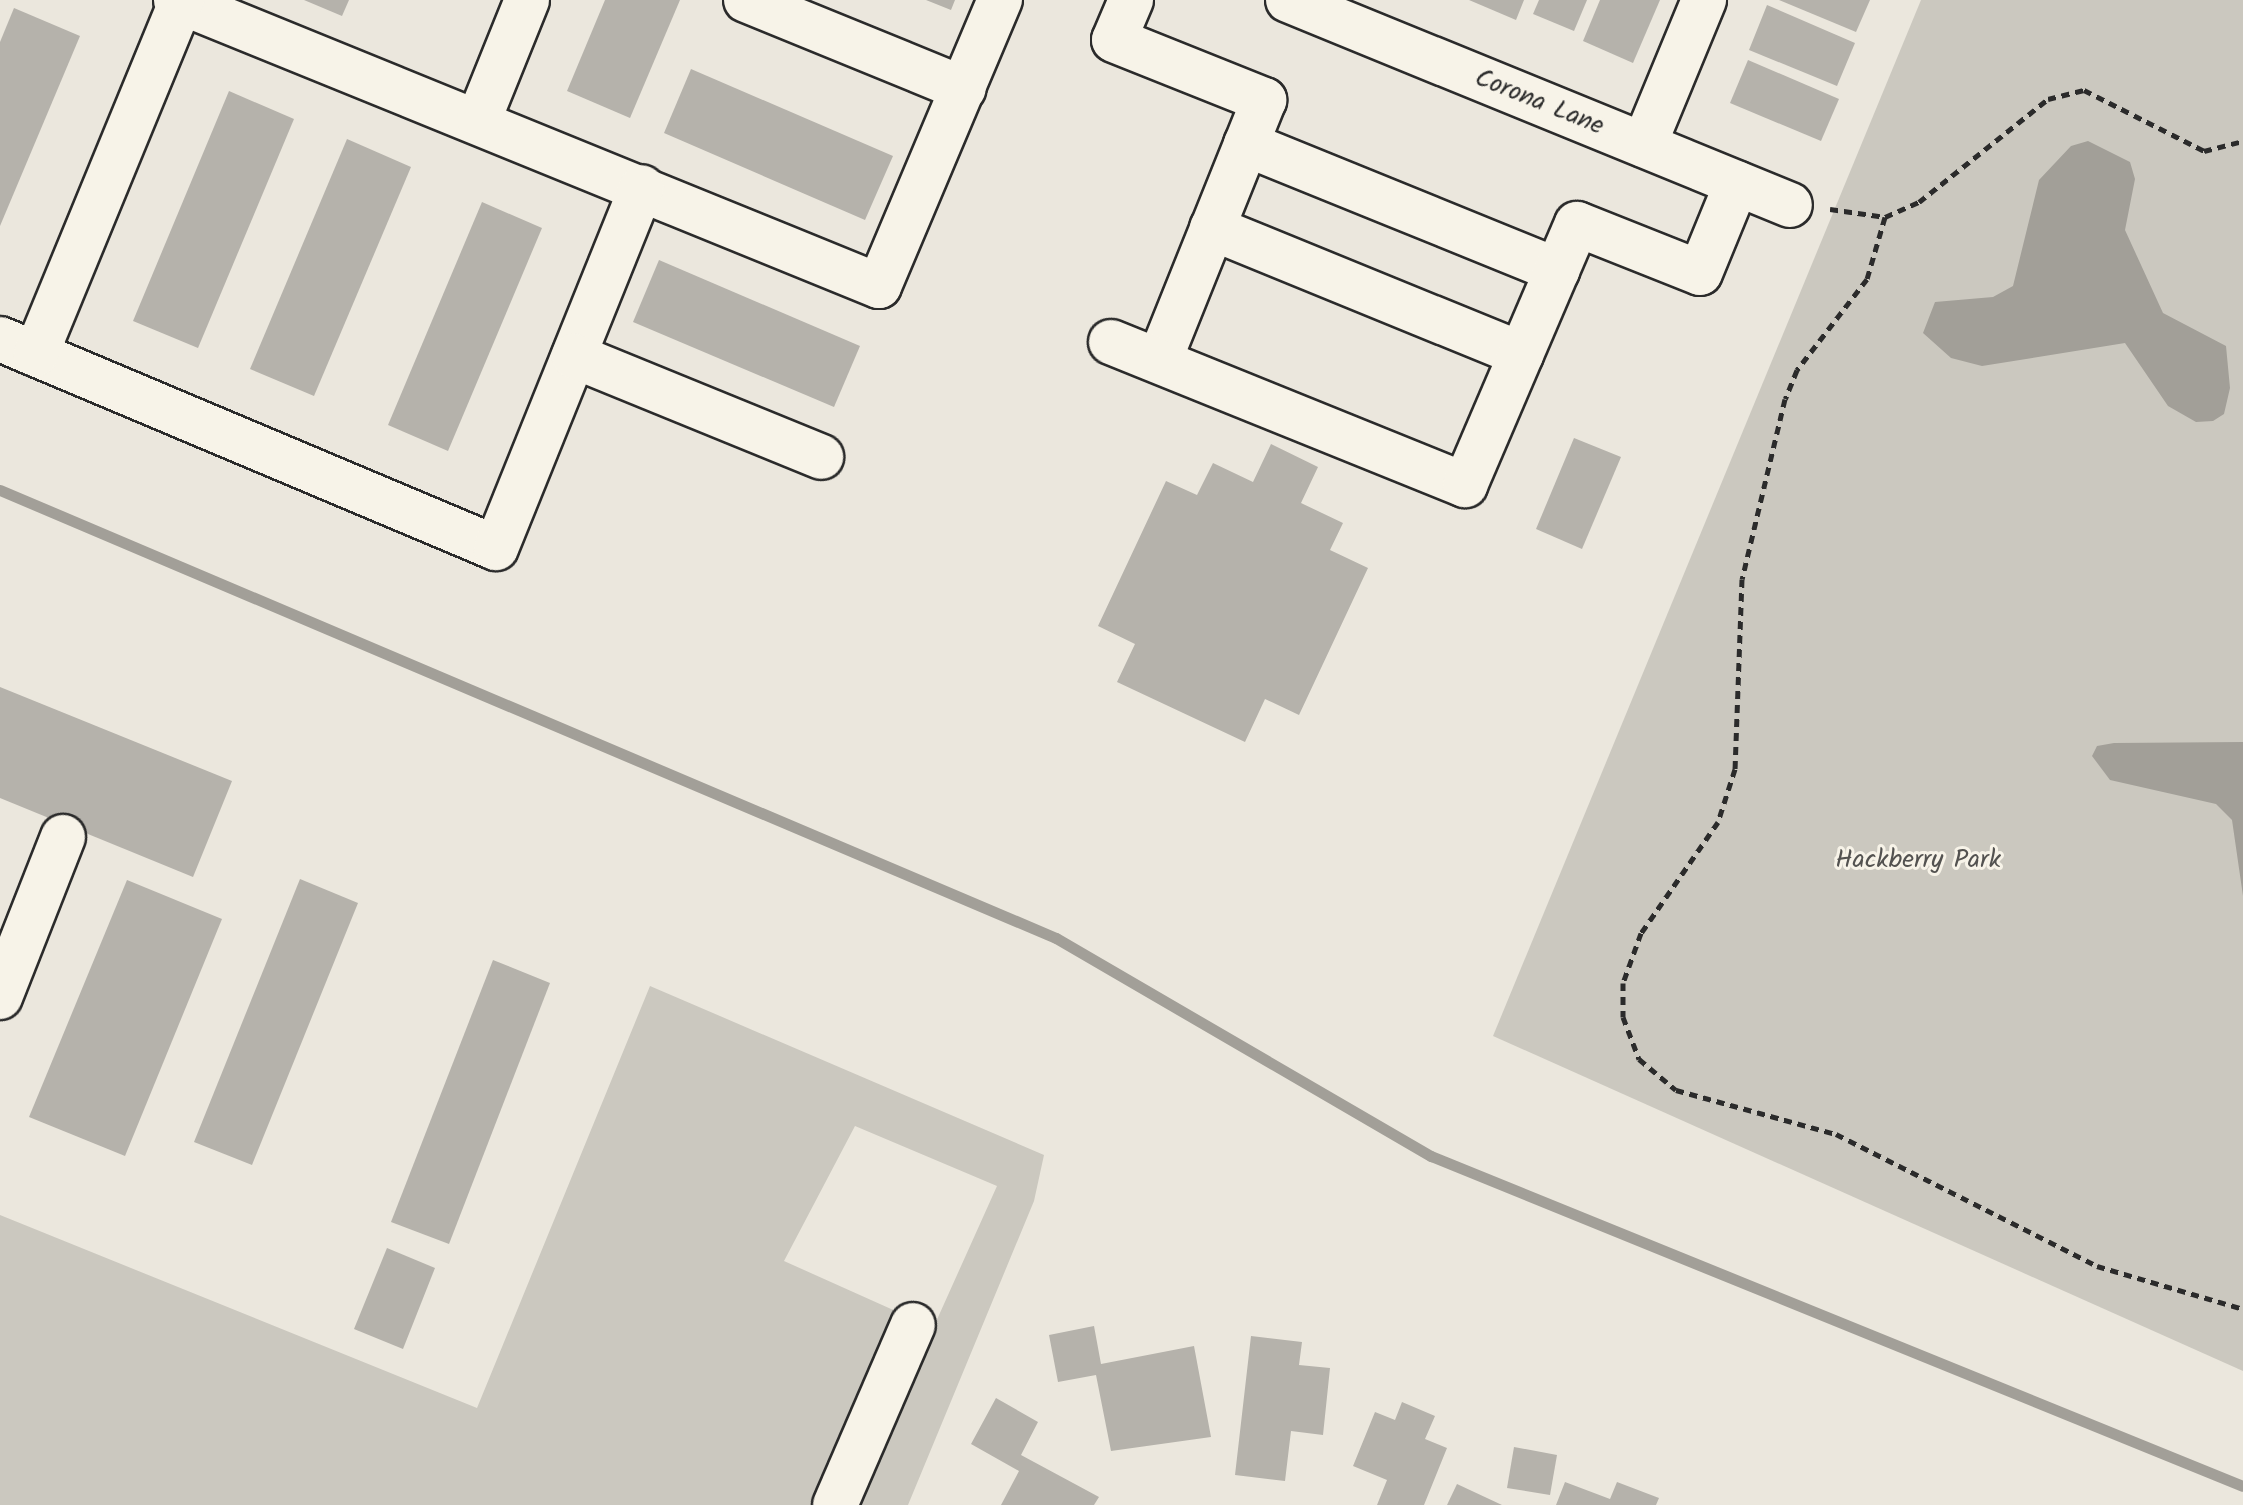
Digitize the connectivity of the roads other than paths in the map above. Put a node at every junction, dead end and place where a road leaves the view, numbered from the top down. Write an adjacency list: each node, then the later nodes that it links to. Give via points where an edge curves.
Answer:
1 (527, 0): 9 (street)
2 (746, 0): 8 (street)
3 (1000, 0): 8 (street)
4 (1131, 0): 10 (street, via 1114,40 1264,100)
5 (1288, 0): 11 (street, Corona Lane)
6 (1704, 0): 11 (street)
7 (180, 1): 9 (street); 18 (street)
8 (964, 89): 13 (street, via 879,286)
9 (479, 119): 13 (street)
10 (1246, 144): 15 (street); 16 (street)
11 (1644, 145): 12 (street, Corona Lane)
12 (1737, 183): 14 (street, Corona Lane); 16 (street, via 1700,273 1577,224)
13 (642, 187): 20 (street)
14 (1790, 205)
15 (1212, 228): 19 (street); 21 (street)
16 (1557, 270): 19 (street)
17 (1111, 342): 21 (street)
18 (18, 347): 20 (street, via 496,548)
19 (1521, 354): 21 (street, via 1465,485)
20 (574, 356): 22 (street)
21 (1159, 361)
22 (821, 457)
23 (63, 837): 24 (street)
24 (0, 997)
25 (913, 1325): 26 (street)
26 (835, 1505)

